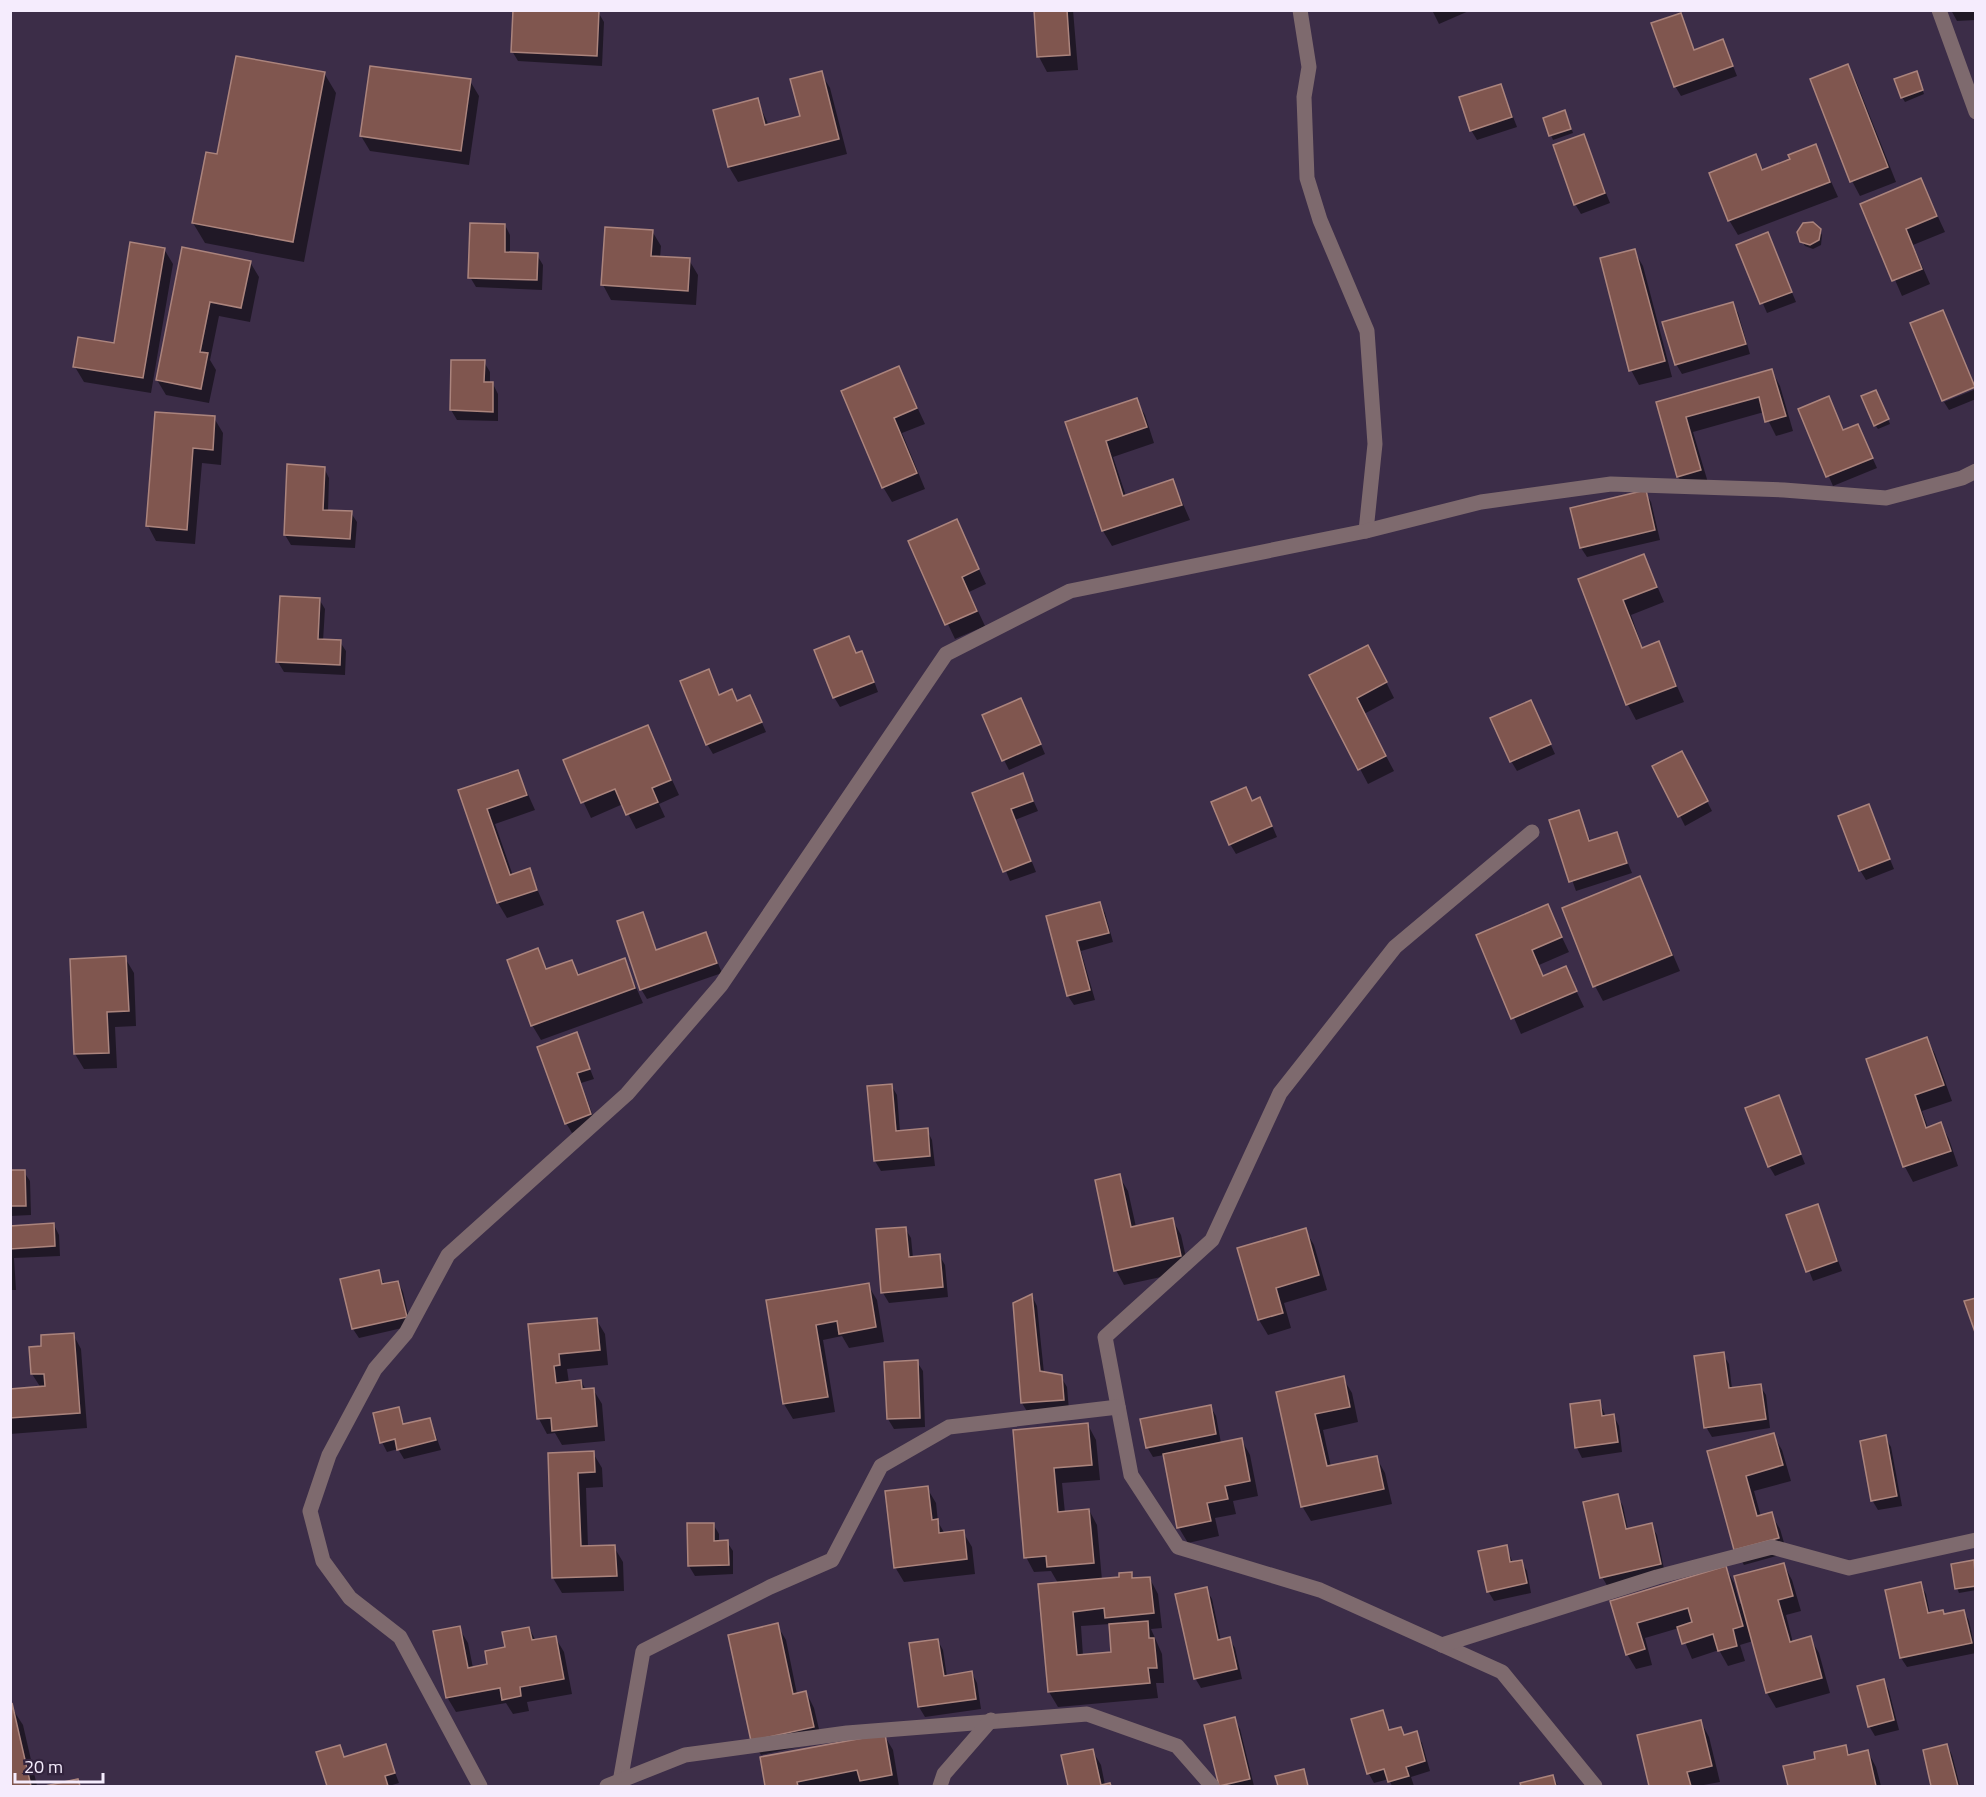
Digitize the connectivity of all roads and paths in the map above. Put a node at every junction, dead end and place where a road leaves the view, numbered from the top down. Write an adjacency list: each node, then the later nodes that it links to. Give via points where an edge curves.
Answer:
1 (1300, 10): 5 (street, via 1309,67 1304,97 1306,178 1368,331 1375,444)
2 (1939, 10): 3 (street)
3 (1976, 112)
4 (1976, 471): 5 (street, via 1886,498 1611,484 1481,502)
5 (1366, 531): 12 (street, via 1070,591 946,654 721,985 627,1094 448,1255 406,1333 375,1369 328,1455 310,1511 323,1561 350,1598 400,1638)
6 (1532, 832): 7 (street, via 1395,947 1280,1093 1212,1240 1106,1337)
7 (1118, 1407): 9 (street, via 1131,1475 1178,1547 1320,1590); 11 (street, via 949,1427 881,1466 832,1560 643,1651)
8 (1976, 1540): 9 (street, via 1849,1568 1772,1547 1658,1577)
9 (1442, 1645): 15 (street, via 1502,1672)
10 (991, 1720): 11 (street, via 847,1733 685,1755); 13 (street, via 944,1774); 14 (street, via 1087,1714 1177,1746)
11 (614, 1784)
12 (480, 1786)
13 (940, 1786)
14 (1212, 1786)
15 (1595, 1786)

